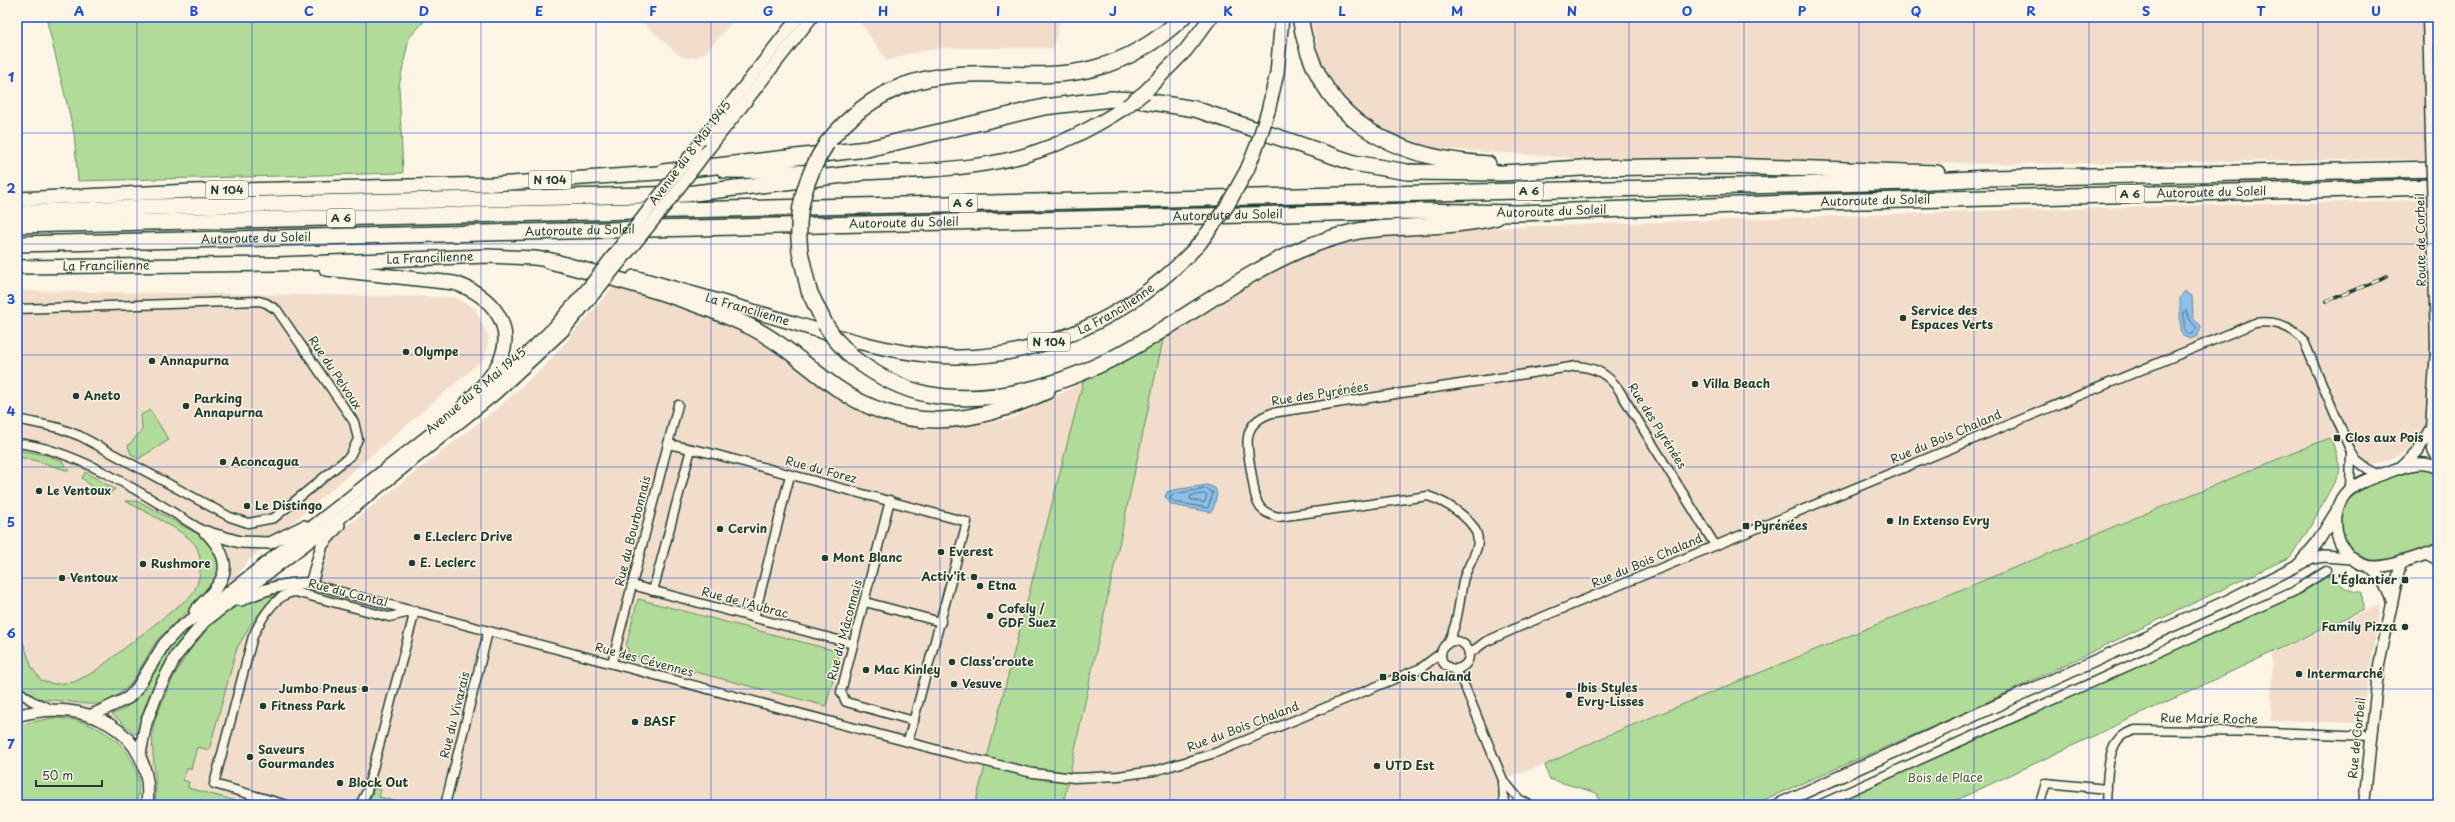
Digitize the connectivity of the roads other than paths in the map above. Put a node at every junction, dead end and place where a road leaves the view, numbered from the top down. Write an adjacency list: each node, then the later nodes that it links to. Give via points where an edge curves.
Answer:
1 (798, 17): 24 (main road, Avenue du 8 Mai 1945, bridge, via 696,148)
2 (812, 17): 24 (main road, Avenue du 8 Mai 1945, bridge, via 663,210)
3 (1183, 17): 26 (highway, bridge, via 1160,37 1138,51 1094,68 1043,75 956,74 922,78 905,84 875,98 860,109 827,143 815,162 803,194 798,229 800,252 811,297 835,339 852,357 873,372 895,384 925,394 956,398 1005,394)
4 (1211, 17): 13 (highway, N 104, bridge, via 1186,50 1144,92 1127,106 1082,134 1052,148 1020,158 953,169)
5 (1282, 17): 21 (highway, La Francilienne / N 104, bridge, via 1277,73 1268,111 1247,170 1227,206 1200,243 1142,296 1098,323 1064,338 997,354 960,357 914,354 869,346 623,274)
6 (1300, 17): 10 (highway, via 1311,60 1330,94 1362,126 1385,141 1417,154 1459,162)
7 (2423, 17): 9 (street, Route de Corbeil)
8 (2428, 17): 9 (street, Route de Corbeil)
9 (2429, 51): 30 (street, Route de Corbeil, bridge, via 2436,348)
10 (1581, 168): 12 (highway, via 1443,174 1391,170 1339,158 1196,109 1139,100 1111,99 1044,107 867,149); 14 (highway, via 1814,167 1912,170)
11 (2438, 169): 14 (highway, Autoroute du Soleil / A 6)
12 (663, 172): 13 (highway, N 104); 16 (highway, N 104, via 494,184 191,191)
13 (860, 173): 17 (highway, via 697,194 152,206)
14 (1988, 178): 19 (highway, Autoroute du Soleil / A 6, via 1914,182)
15 (2438, 187): 18 (highway, Autoroute du Soleil / A 6, via 1814,202)
16 (17, 199)
17 (17, 213)
18 (1516, 213): 20 (highway, Autoroute du Soleil / A 6, via 1416,211); 26 (highway, via 1477,223 1364,230 1311,246 1262,268 1140,344)
19 (17, 225)
20 (17, 244)
21 (547, 260): 22 (highway, La Francilienne / N 104, via 488,256); 26 (highway, via 663,293 733,319 779,344 853,398 881,411 905,418 950,420 996,411 1026,401)
22 (278, 264): 23 (highway, La Francilienne / N 104); 28 (highway, via 439,281 464,286 480,294 499,315 504,334 503,353 496,369)
23 (17, 267)
24 (595, 286): 28 (main road, Avenue du 8 Mai 1945, via 500,379); 42 (main road, Avenue du 8 Mai 1945, via 563,331 524,369)
25 (17, 309): 29 (street, Rue du Pelvoux, via 259,301 266,303 277,310 354,422 358,439 350,456 274,518 248,523 230,518 80,436)
26 (1085, 373)
27 (678, 405): 32 (street, Rue du Bourbonnais)
28 (464, 406): 44 (main road, Avenue du 8 Mai 1945)
29 (17, 419)
30 (2431, 428): 35 (street, Route de Corbeil, via 2433,450); 36 (street, Route de Corbeil, via 2418,452)
31 (17, 443): 45 (street, via 48,448 87,464)
32 (668, 444): 33 (street, Rue du Forez); 56 (street, Rue du Bourbonnais)
33 (691, 449): 38 (street, Rue du Forez); 57 (street)
34 (2351, 452): 39 (street, Rue du Bois Chaland, via 2357,461); 40 (street, Rue du Bois Chaland); 46 (street, Rue du Bois Chaland, via 2303,339 2288,327 2266,322 2231,333)
35 (2438, 458)
36 (2403, 466): 37 (main road, via 2418,463); 39 (main road)
37 (2438, 468)
38 (790, 475): 41 (street, Rue du Forez); 62 (street)
39 (2377, 476): 40 (main road)
40 (2350, 489): 43 (main road, via 2339,503)
41 (890, 500): 58 (street, Rue du Mâconnais); 63 (street, Rue du Forez, via 967,522)
42 (352, 509): 55 (main road, via 322,545); 61 (main road, Avenue du 8 Mai 1945)
43 (2336, 514): 49 (main road, via 2338,540); 53 (main road, via 2318,543)
44 (322, 517): 45 (main road, via 270,543 240,542); 65 (main road, Avenue du 8 Mai 1945, via 211,606)
45 (205, 532): 65 (main road, via 222,553 226,564 224,575 219,586)
46 (1715, 545): 64 (street, Rue des Pyrénées, via 1619,390 1603,372 1586,367 1577,366 1272,413 1254,422 1247,443 1256,497 1260,507 1267,514 1278,517 1428,496 1438,499 1468,521 1475,529 1478,539 1464,576); 67 (street, Rue du Bois Chaland)
47 (2438, 550): 48 (main road)
48 (2425, 555): 50 (main road); 51 (street)
49 (2351, 558): 52 (main road); 53 (main road, via 2318,556)
50 (2401, 561): 52 (main road, via 2377,567); 59 (street, Rue de Corbeil)
51 (2438, 561)
52 (2368, 566): 59 (street, via 2382,579 2389,590)
53 (2296, 567): 97 (main road, via 2229,600)
54 (2326, 571): 98 (street, via 2293,592)
55 (311, 584): 60 (street, Rue des Cévennes); 61 (main road, via 283,585 254,594)
56 (632, 585): 57 (street, Rue de l'Aubrac); 73 (street, Rue du Bourbonnais)
57 (653, 591): 62 (street, Rue de l'Aubrac)
58 (865, 602): 63 (street); 69 (street, Rue du Mâconnais)
59 (2392, 603): 84 (street, Rue de Corbeil, via 2379,665)
60 (415, 611): 66 (street, Rue des Cévennes); 92 (street, Rue du Cantal, via 389,617 295,592 282,597 264,616 253,636 214,784); 93 (street, via 375,764)
61 (215, 613): 86 (main road, Avenue du 8 Mai 1945, via 176,656 159,689 146,724)
62 (754, 618): 69 (street, Rue de l'Aubrac)
63 (941, 622): 83 (street)
64 (1455, 626): 68 (street); 70 (street, Rue des Pyrénées)
65 (178, 629): 82 (main road, Avenue du 8 Mai 1945, via 164,644 136,690 128,698)
66 (488, 632): 73 (street, Rue des Cévennes); 94 (street, Rue du Vivarais)
67 (1485, 642): 68 (street, Rue du Bois Chaland); 72 (street, Rue du Bois Chaland)
68 (1462, 643): 70 (street, via 1452,641); 72 (street)
69 (853, 644): 83 (street, Rue du Mâconnais, via 842,696 850,703)
70 (1447, 644): 71 (street)
71 (1441, 653): 75 (street); 76 (street)
72 (1469, 654): 74 (street)
73 (612, 663): 85 (street, Rue des Cévennes)
74 (1466, 663): 77 (street); 78 (street)
75 (1445, 665): 76 (street); 77 (street)
76 (1421, 668): 87 (street, Rue du Bois Chaland, via 1215,754 1162,769 1118,776 1074,778 1034,773)
77 (1454, 669): 78 (street)
78 (1465, 687): 88 (street)
79 (17, 690): 80 (street, via 32,701)
80 (52, 709): 81 (main road); 82 (main road)
81 (17, 716)
82 (90, 716): 86 (main road, via 116,728)
83 (914, 721): 85 (street)
84 (2370, 736): 89 (street, Rue Marie Roche, via 2134,730 2122,735 2116,742 2110,757); 100 (street, Rue de Corbeil)
85 (908, 741): 87 (street, Rue des Cévennes)
86 (140, 754): 91 (main road, via 148,776)
87 (971, 758)
88 (1503, 780): 95 (street); 96 (street, via 1519,799)
89 (2107, 789): 90 (street, via 2046,783); 99 (street, Rue Marie Roche)
90 (2040, 804)
91 (147, 805)
92 (287, 805)
93 (360, 805)
94 (445, 805)
95 (1504, 805)
96 (1530, 805)
97 (1777, 805)
98 (1819, 805)
99 (2106, 805)
100 (2364, 805)

